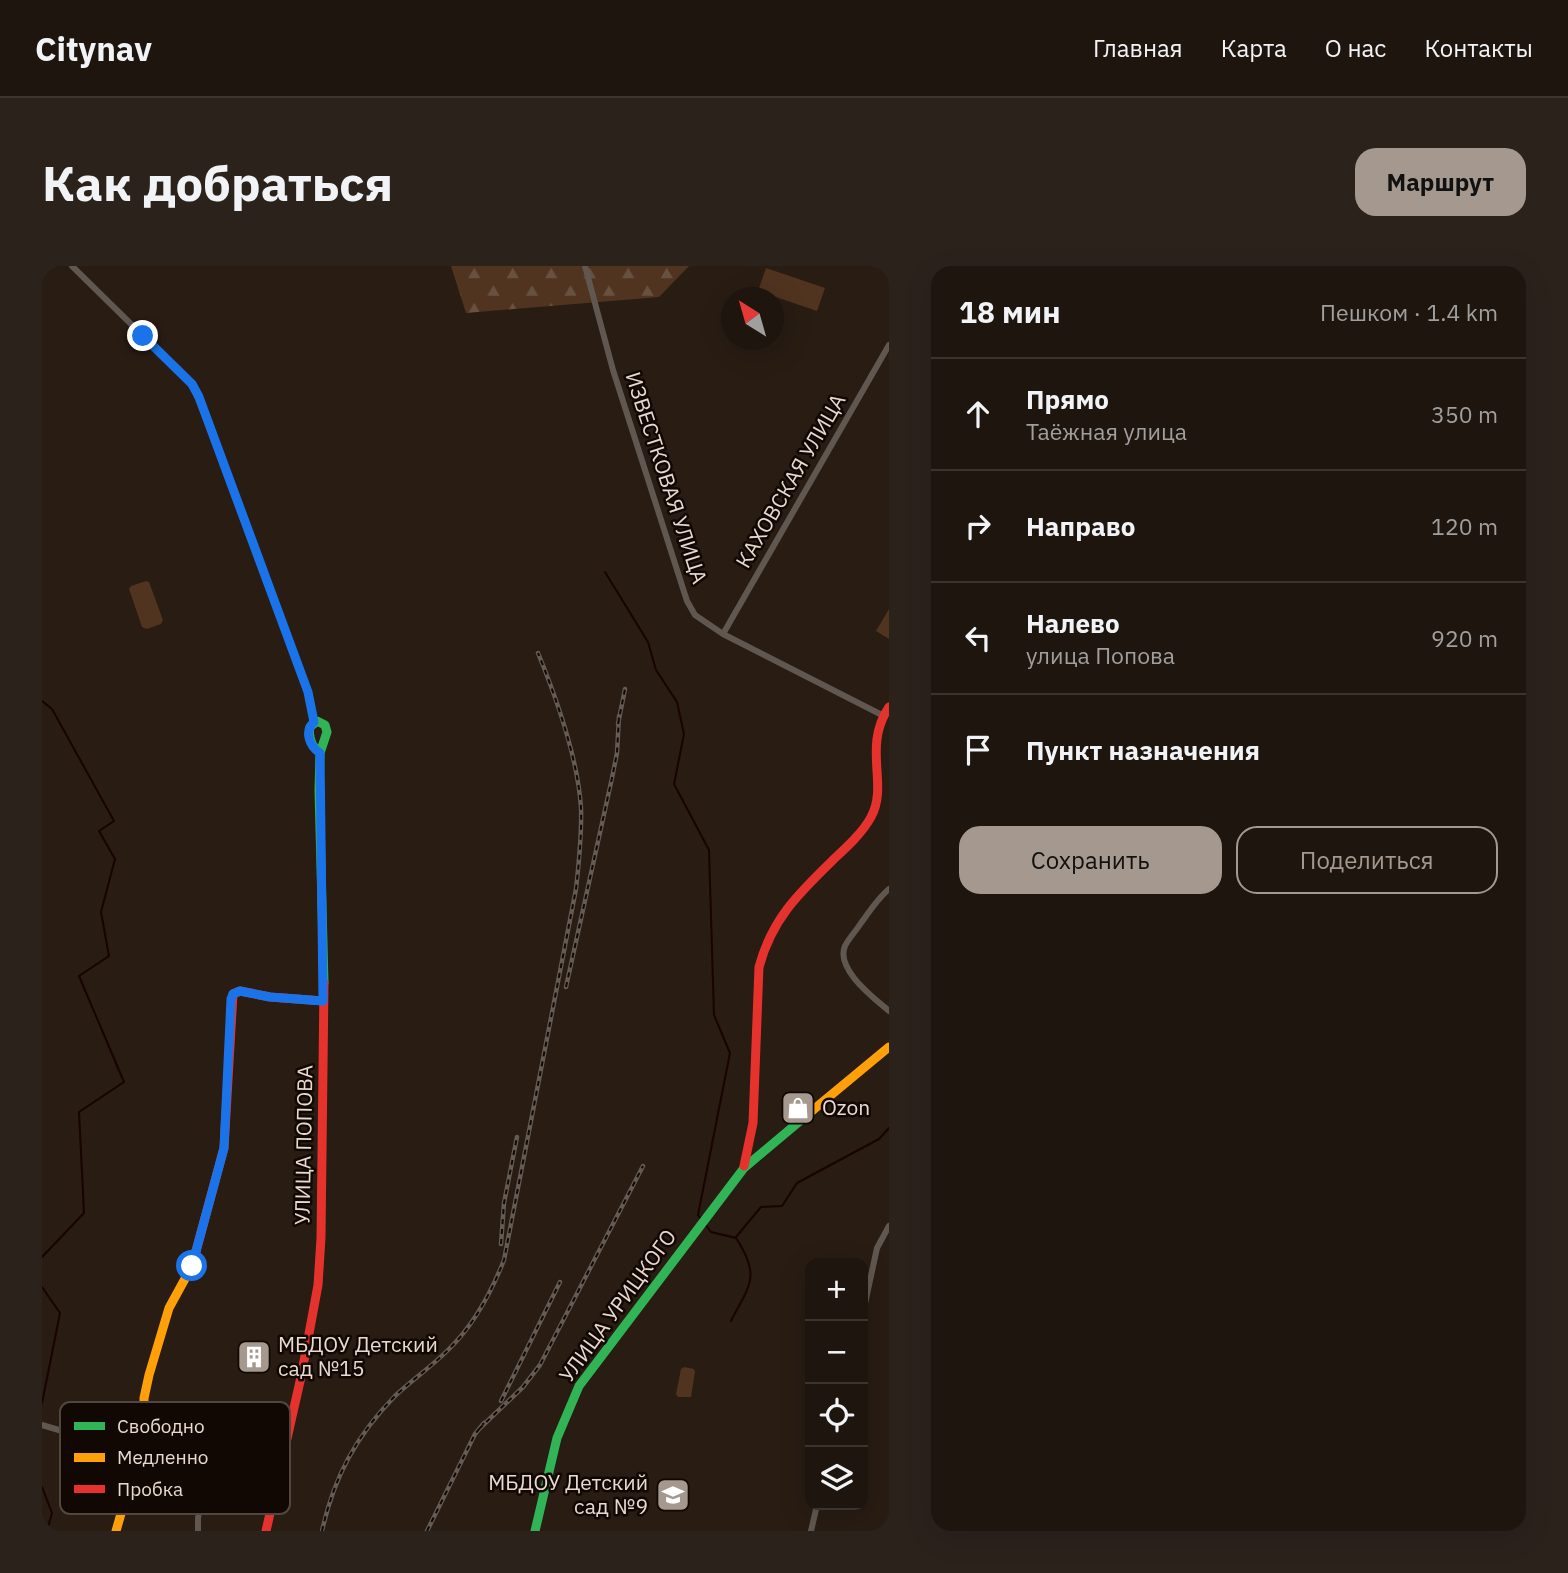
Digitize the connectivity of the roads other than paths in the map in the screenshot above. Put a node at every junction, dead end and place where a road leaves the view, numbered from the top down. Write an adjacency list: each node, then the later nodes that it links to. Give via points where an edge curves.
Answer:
1 (72, 266): 6 (street, УЛИЦА ПОПОВА, via 192,384 308,692)
2 (585, 266): 4 (street, ИЗВЕСТКОВАЯ УЛИЦА, via 613,370 687,601 695,615)
3 (889, 345): 4 (street, КАХОВСКАЯ УЛИЦА)
4 (723, 634): 5 (street, ИЗВЕСТКОВАЯ УЛИЦА)
5 (886, 711): 12 (street, via 876,732 874,812 778,919 763,945 753,1124)
6 (314, 722): 7 (street, УЛИЦА ПОПОВА, via 309,735); 7 (street, УЛИЦА ПОПОВА, via 327,728)
7 (320, 753): 9 (street, УЛИЦА ПОПОВА)
8 (889, 889): 10 (street, via 844,948 849,972)
9 (323, 1001): 15 (street, via 240,991 233,994 224,1148 192,1266 170,1308); 17 (street, УЛИЦА ПОПОВА, via 318,1291)
10 (889, 1011)
11 (889, 1047): 12 (street, УЛИЦА УРИЦКОГО)
12 (744, 1168): 22 (street, УЛИЦА УРИЦКОГО, via 579,1386 556,1440)
13 (889, 1226): 14 (street, via 877,1248)
14 (868, 1290)
15 (144, 1402)
16 (42, 1425): 18 (street)
17 (290, 1425)
18 (60, 1431)
19 (816, 1510): 23 (street)
20 (121, 1514): 21 (street)
21 (116, 1531)
22 (535, 1531)
23 (811, 1531)

